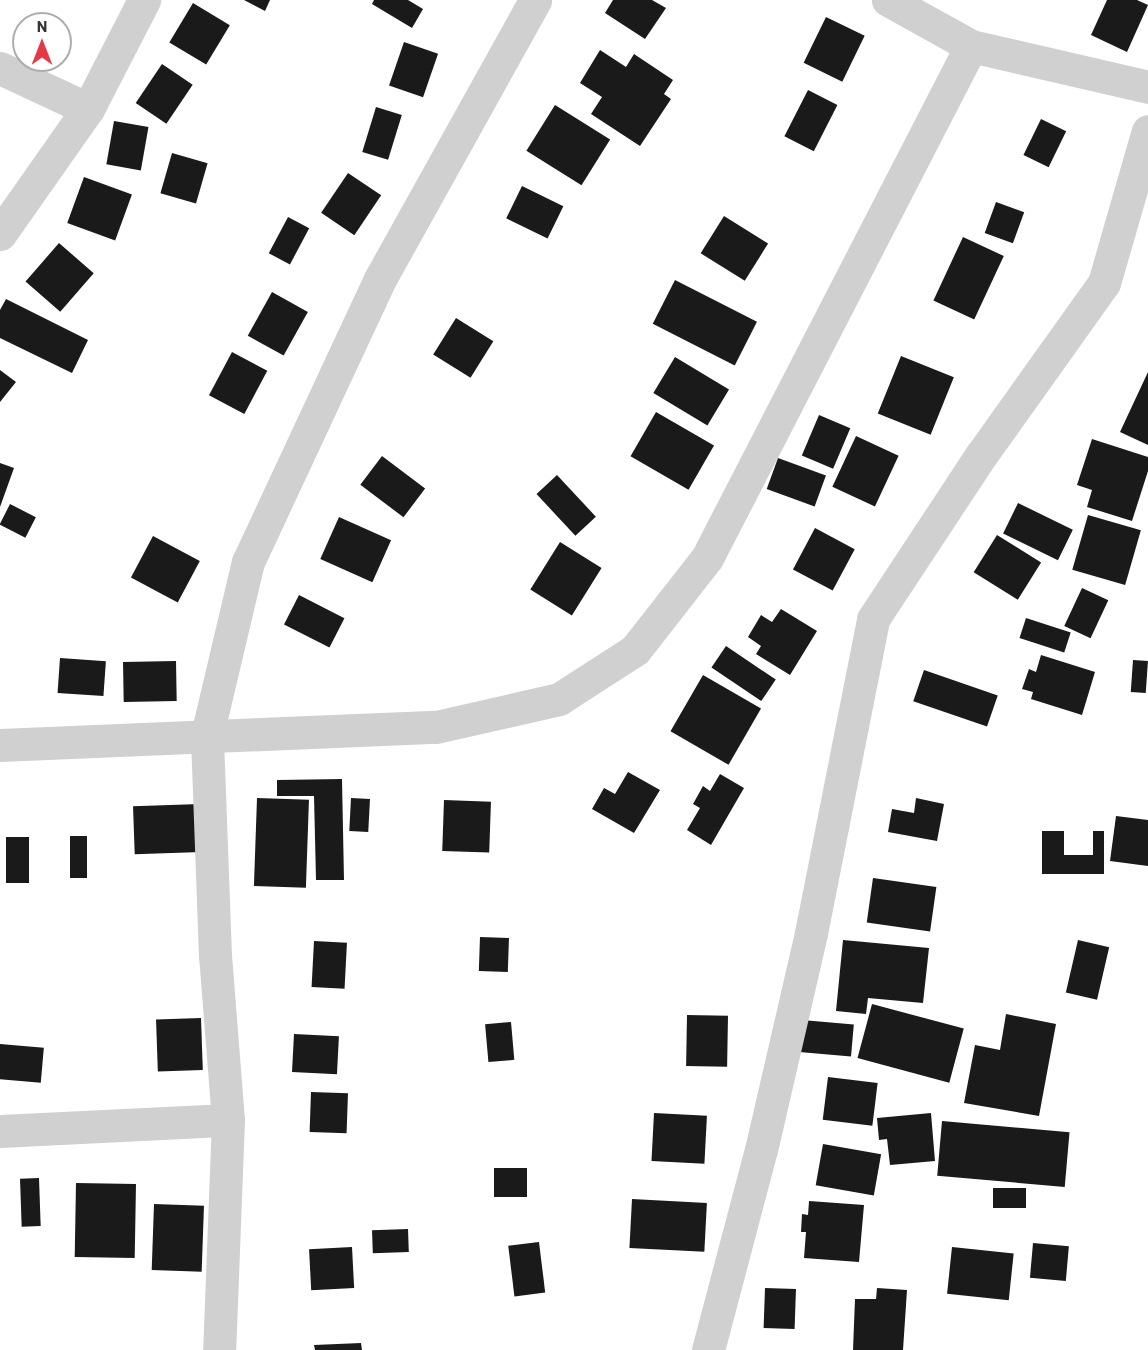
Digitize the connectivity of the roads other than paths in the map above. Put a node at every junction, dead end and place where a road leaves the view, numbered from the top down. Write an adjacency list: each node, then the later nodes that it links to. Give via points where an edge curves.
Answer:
1 (144, 0): 7 (street)
2 (535, 0): 10 (street, via 380,279 298,448 248,562)
3 (888, 0): 4 (street)
4 (971, 46): 6 (street); 10 (street, via 707,558 635,650 559,699 436,727)
5 (0, 68): 7 (street)
6 (1148, 87)
7 (88, 110): 9 (street)
8 (1148, 130): 15 (street, via 1104,283 982,454 873,619 808,944 761,1150)
9 (0, 234)
10 (207, 735): 11 (street); 12 (street, via 215,956)
11 (0, 746)
12 (228, 1120): 13 (street); 14 (street)
13 (0, 1131)
14 (219, 1350)
15 (708, 1350)

